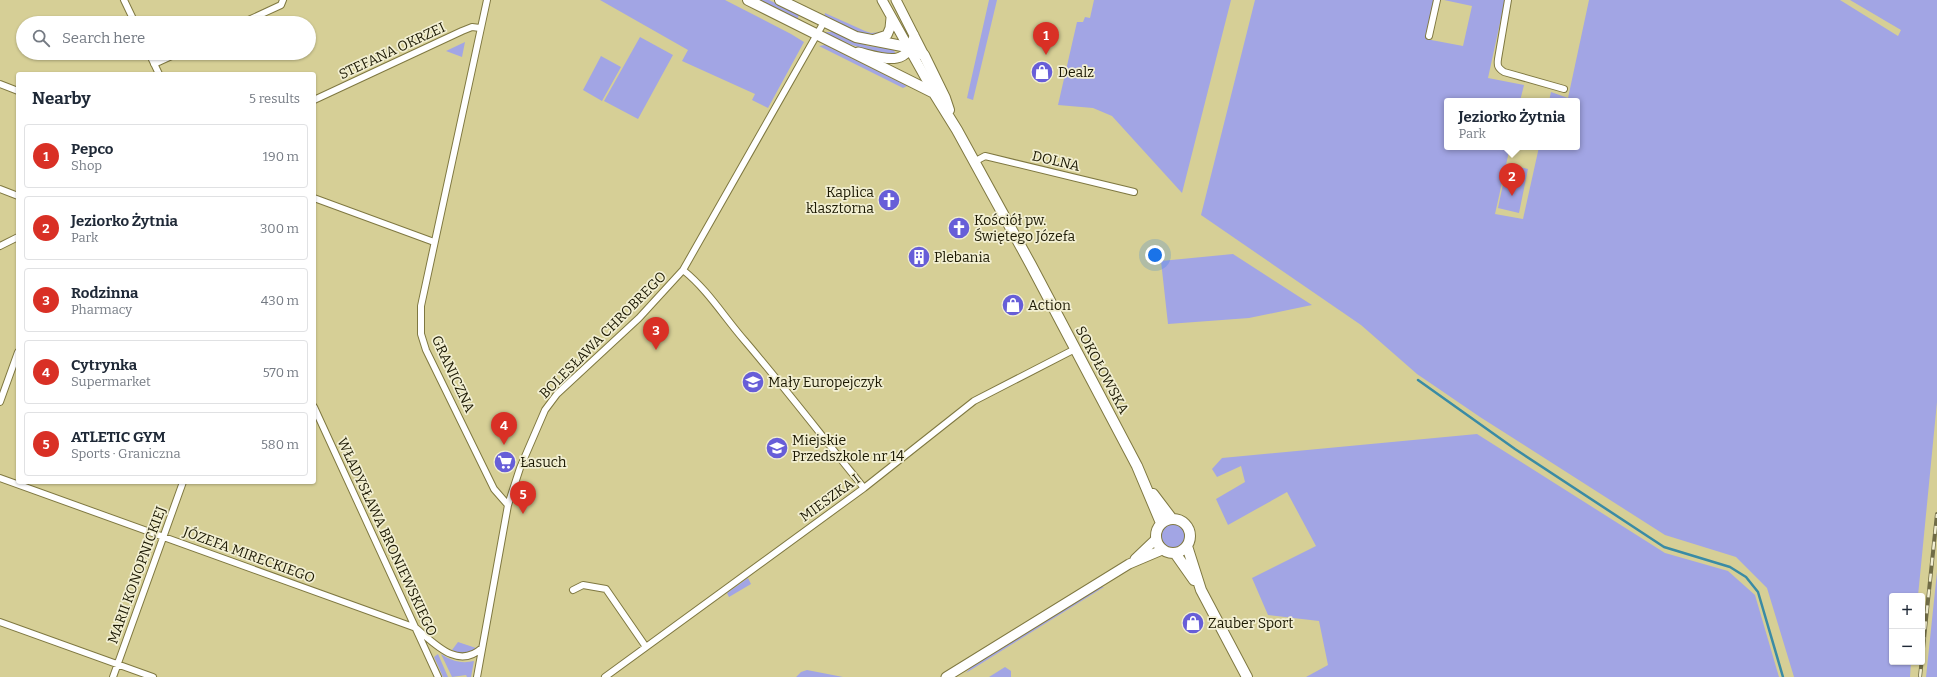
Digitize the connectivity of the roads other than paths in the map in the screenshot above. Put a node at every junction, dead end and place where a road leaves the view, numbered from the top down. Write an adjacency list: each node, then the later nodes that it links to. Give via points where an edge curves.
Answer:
1 (124, 0): 10 (street)
2 (283, 0): 11 (street, via 281,5)
3 (487, 0): 14 (street, GRANICZNA)
4 (748, 0): 15 (main road)
5 (780, 0): 13 (main road)
6 (882, 0): 12 (street, SOKOŁOWSKA)
7 (896, 0): 16 (street, SOKOŁOWSKA)
8 (1437, 0): 17 (street)
9 (1508, 0): 27 (street, via 1497,65 1504,72)
10 (132, 16)
11 (257, 16)
12 (891, 18): 18 (street, via 887,35); 20 (street, SOKOŁOWSKA)
13 (824, 22): 15 (street, BOLESŁAWA CHROBREGO); 18 (main road)
14 (480, 28): 30 (street, STEFANA OKRZEI, via 472,27 462,31); 38 (street, GRANICZNA)
15 (817, 35): 19 (main road); 40 (street, BOLESŁAWA CHROBREGO)
16 (914, 35): 20 (street); 21 (street, SOKOŁOWSKA)
17 (1429, 36)
18 (870, 41): 20 (main road)
19 (845, 49): 20 (street, via 894,59 902,57); 29 (main road)
20 (910, 49): 21 (main road); 29 (street, SOKOŁOWSKA)
21 (924, 55): 31 (main road, SOKOŁOWSKA, via 945,98)
22 (152, 60): 24 (street)
23 (163, 60): 24 (street)
24 (154, 64): 25 (street)
25 (158, 72)
26 (0, 84): 28 (street)
27 (1564, 89)
28 (16, 90)
29 (934, 93): 31 (main road, SOKOŁOWSKA)
30 (316, 99)
31 (953, 123): 32 (main road, SOKOŁOWSKA)
32 (974, 162): 34 (street, DOLNA, via 985,156); 41 (main road, SOKOŁOWSKA)
33 (0, 190): 35 (street)
34 (1134, 192)
35 (16, 195)
36 (316, 199): 38 (street)
37 (16, 238): 39 (street)
38 (434, 242): 51 (street, GRANICZNA, via 421,306 421,334 426,350 494,490)
39 (0, 246)
40 (683, 270): 50 (street, via 705,289 725,318); 51 (street, BOLESŁAWA CHROBREGO, via 639,318 557,394 531,439)
41 (1075, 349): 46 (main road, SOKOŁOWSKA); 50 (street, MIESZKA I, via 974,401)
42 (16, 358): 43 (street)
43 (0, 402)
44 (316, 411): 63 (street, WŁADYSŁAWA BRONIEWSKIEGO)
45 (0, 478): 47 (street, JÓZEFA MIRECKIEGO)
46 (1145, 482): 52 (main road, SOKOŁOWSKA); 53 (main road, SOKOŁOWSKA)
47 (16, 484)
48 (17, 484): 54 (street, JÓZEFA MIRECKIEGO)
49 (182, 484): 54 (street, MARII KONOPNICKIEJ)
50 (864, 488): 64 (street, MIESZKA I)
51 (508, 505): 65 (street)
52 (1172, 519): 53 (main road); 56 (main road, via 1182,522 1188,528 1190,538)
53 (1161, 523): 55 (main road, via 1156,532)
54 (164, 537): 63 (street, JÓZEFA MIRECKIEGO); 66 (street, MARII KONOPNICKIEJ)
55 (1156, 539): 57 (main road); 59 (street)
56 (1187, 546): 58 (main road); 61 (main road)
57 (1162, 550): 58 (main road); 59 (street)
58 (1175, 554): 61 (main road)
59 (1130, 564): 72 (street)
60 (573, 590): 64 (street, via 583,585 606,589)
61 (1201, 590): 73 (main road)
62 (0, 622): 66 (street)
63 (416, 628): 65 (street, JÓZEFA MIRECKIEGO, via 455,656 466,658 475,655); 69 (street, WŁADYSŁAWA BRONIEWSKIEGO)
64 (646, 647): 71 (street, MIESZKA I)
65 (482, 648): 70 (street)
66 (118, 664): 67 (street, MARII KONOPNICKIEJ); 68 (street)
67 (113, 677)
68 (153, 677)
69 (438, 677)
70 (477, 677)
71 (605, 677)
72 (946, 677)
73 (1247, 677)

